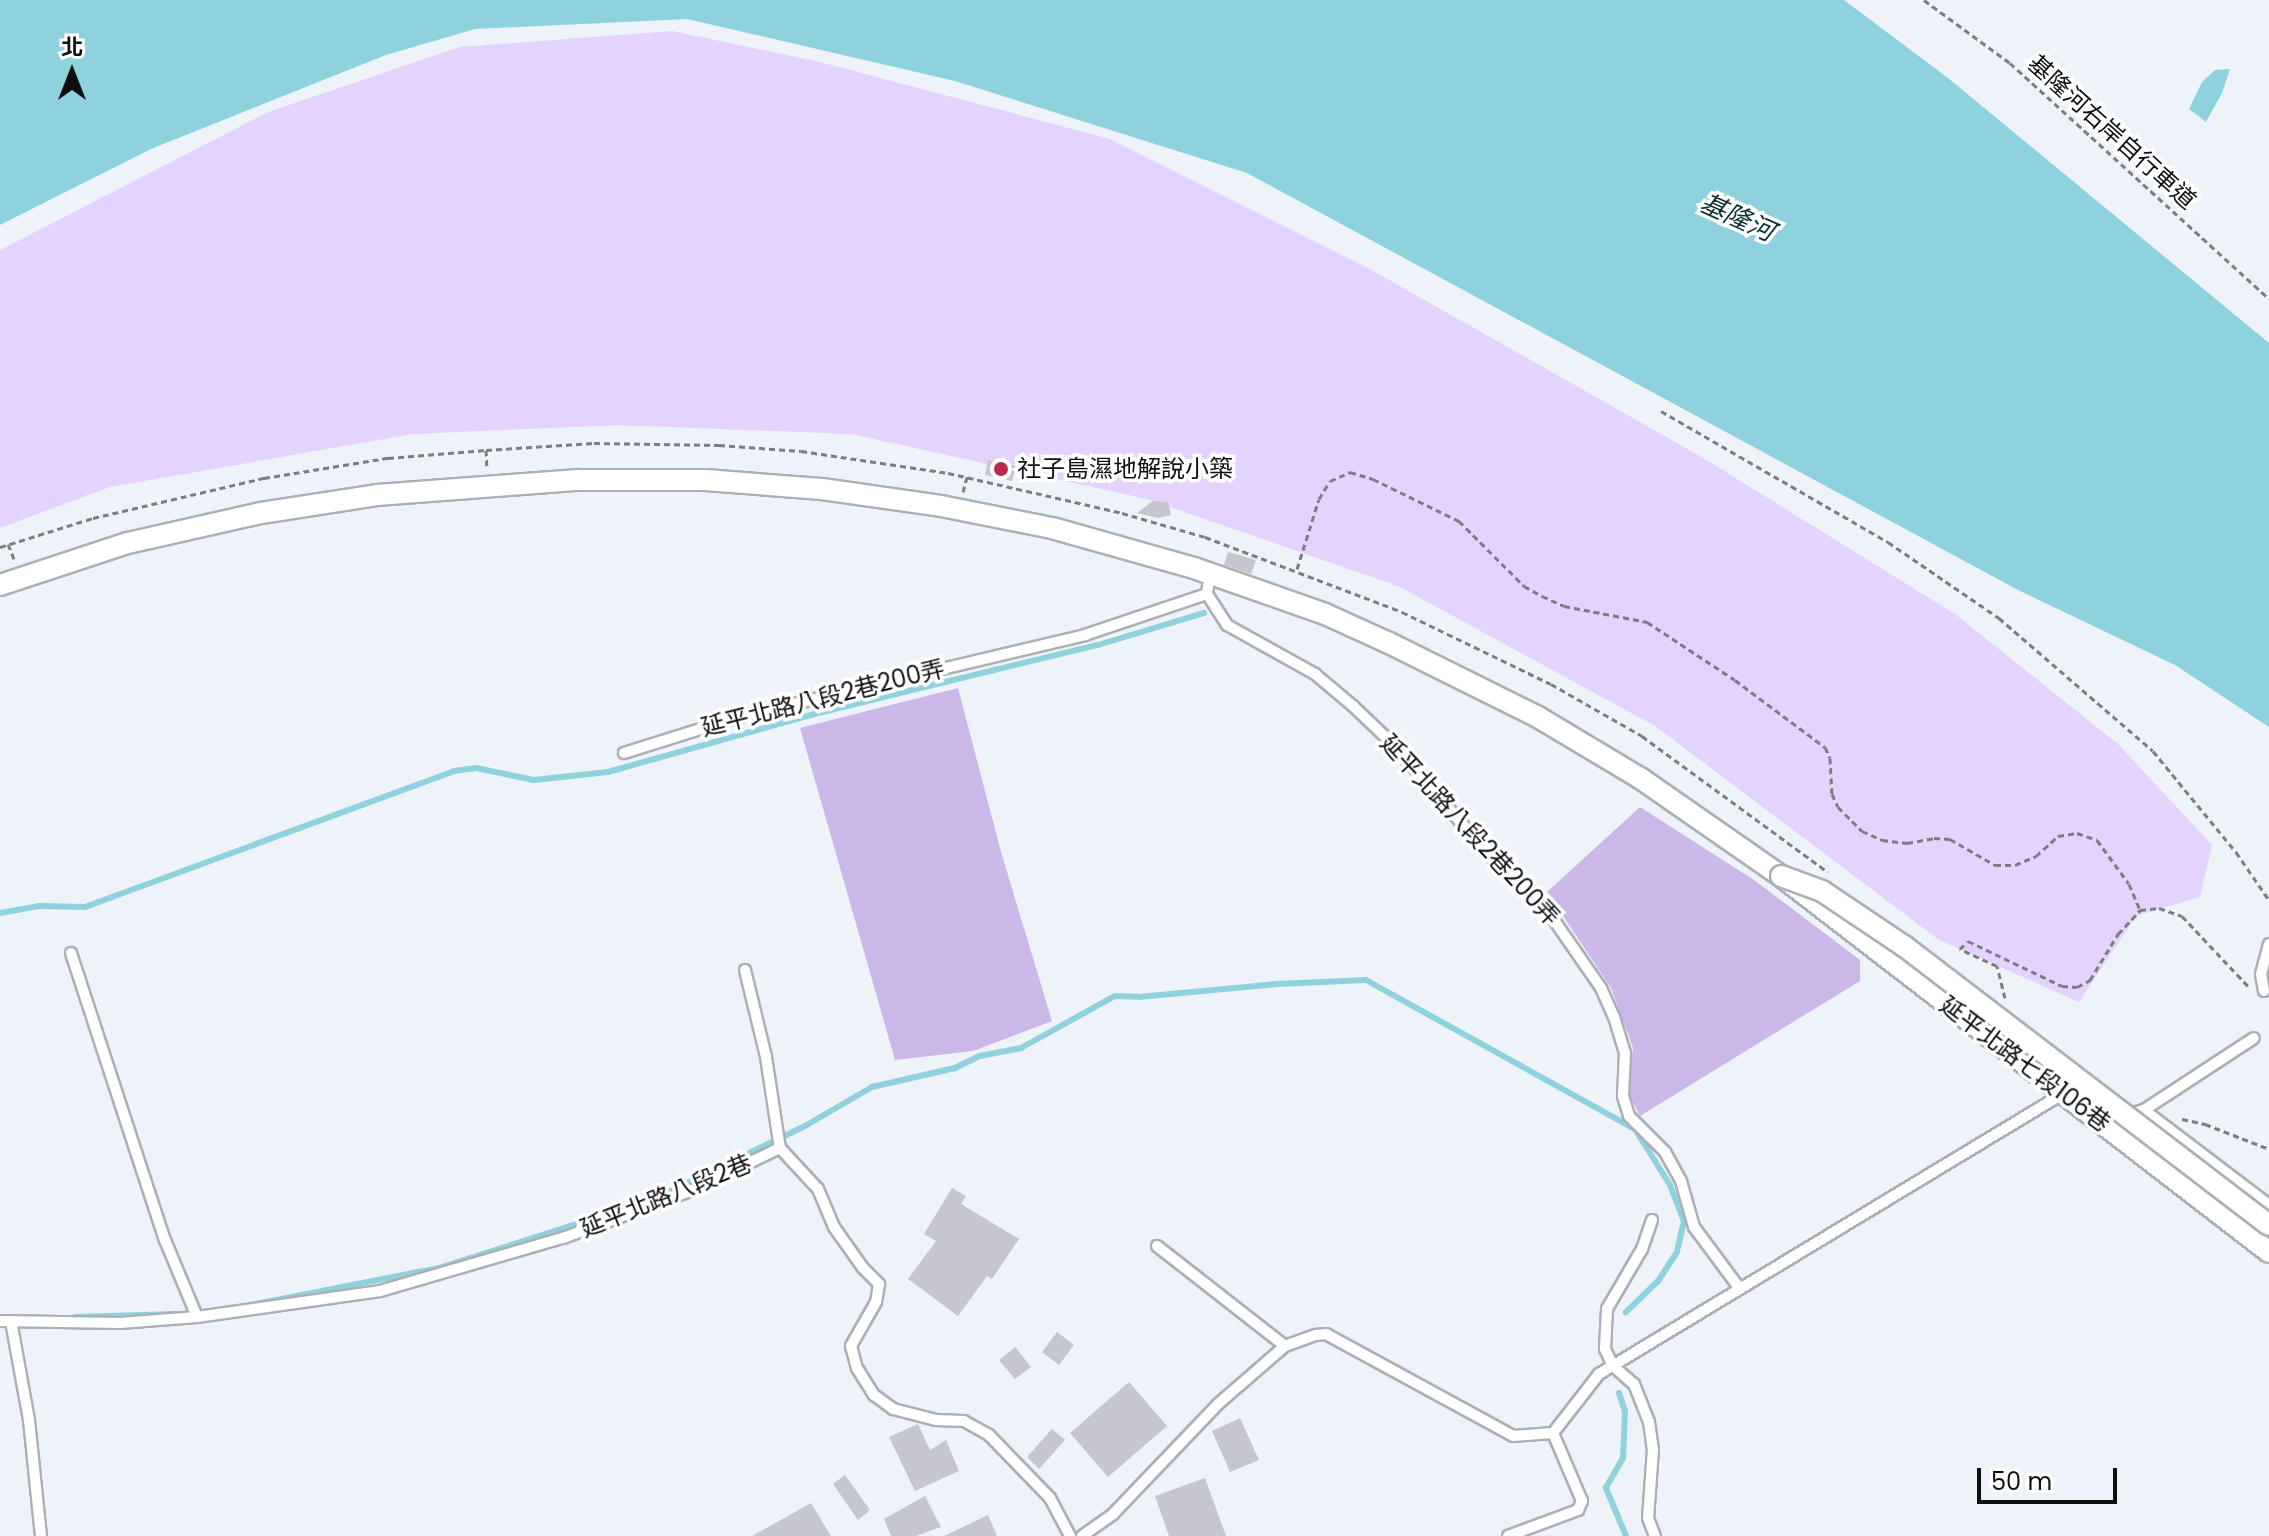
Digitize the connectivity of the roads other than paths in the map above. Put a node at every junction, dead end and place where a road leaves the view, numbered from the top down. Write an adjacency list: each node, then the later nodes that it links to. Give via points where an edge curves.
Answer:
1 (1209, 584): 2 (street, via 1052,528 941,506 705,480 578,480 377,495 261,513 128,543); 3 (lane, 延平北路八段2巷200弄, via 1085,635 739,717); 4 (street, via 1325,614 1538,717 1640,778); 18 (lane, 延平北路八段2巷200弄, via 1227,625 1315,674 1353,706 1394,745 1495,862 1538,897 1601,988 1614,1017 1625,1053 1623,1096 1629,1116 1665,1152 1681,1181 1694,1227)
2 (0, 585)
3 (624, 753)
4 (1781, 876): 10 (street, 延平北路七段106巷); 15 (street, bridge, via 1822,891 1904,946)
5 (2269, 944): 8 (lane)
6 (71, 953): 19 (lane, via 165,1240)
7 (745, 970): 12 (lane)
8 (2260, 992)
9 (2254, 1038): 11 (lane)
10 (2057, 1088): 11 (lane, via 2065,1074 2132,1116); 17 (street, 延平北路七段106巷); 18 (lane)
11 (2144, 1110): 13 (lane)
12 (780, 1148): 19 (lane, 延平北路八段2巷, via 693,1190 481,1263 380,1291); 25 (lane, 延平北路八段2巷, via 818,1189 834,1227 879,1284 876,1302 851,1346 874,1395 893,1409 964,1421 989,1435 1050,1498)
13 (2269, 1205)
14 (1652, 1220): 22 (lane, via 1642,1249 1607,1309 1605,1349)
15 (2269, 1225)
16 (1157, 1246): 21 (lane)
17 (2269, 1252)
18 (1740, 1289): 22 (lane)
19 (197, 1317): 20 (lane, 延平北路八段2巷, via 120,1323)
20 (5, 1321): 24 (lane, via 29,1420)
21 (1285, 1346): 23 (lane, via 1326,1334 1513,1436); 26 (lane, via 1218,1404 1113,1514)
22 (1613, 1366): 23 (lane, via 1599,1374); 28 (lane, via 1634,1384 1649,1422 1653,1449 1648,1518)
23 (1553, 1433): 27 (lane, via 1582,1501 1578,1510)
24 (41, 1536)
25 (1070, 1536)
26 (1082, 1536)
27 (1508, 1536)
28 (1655, 1536)

